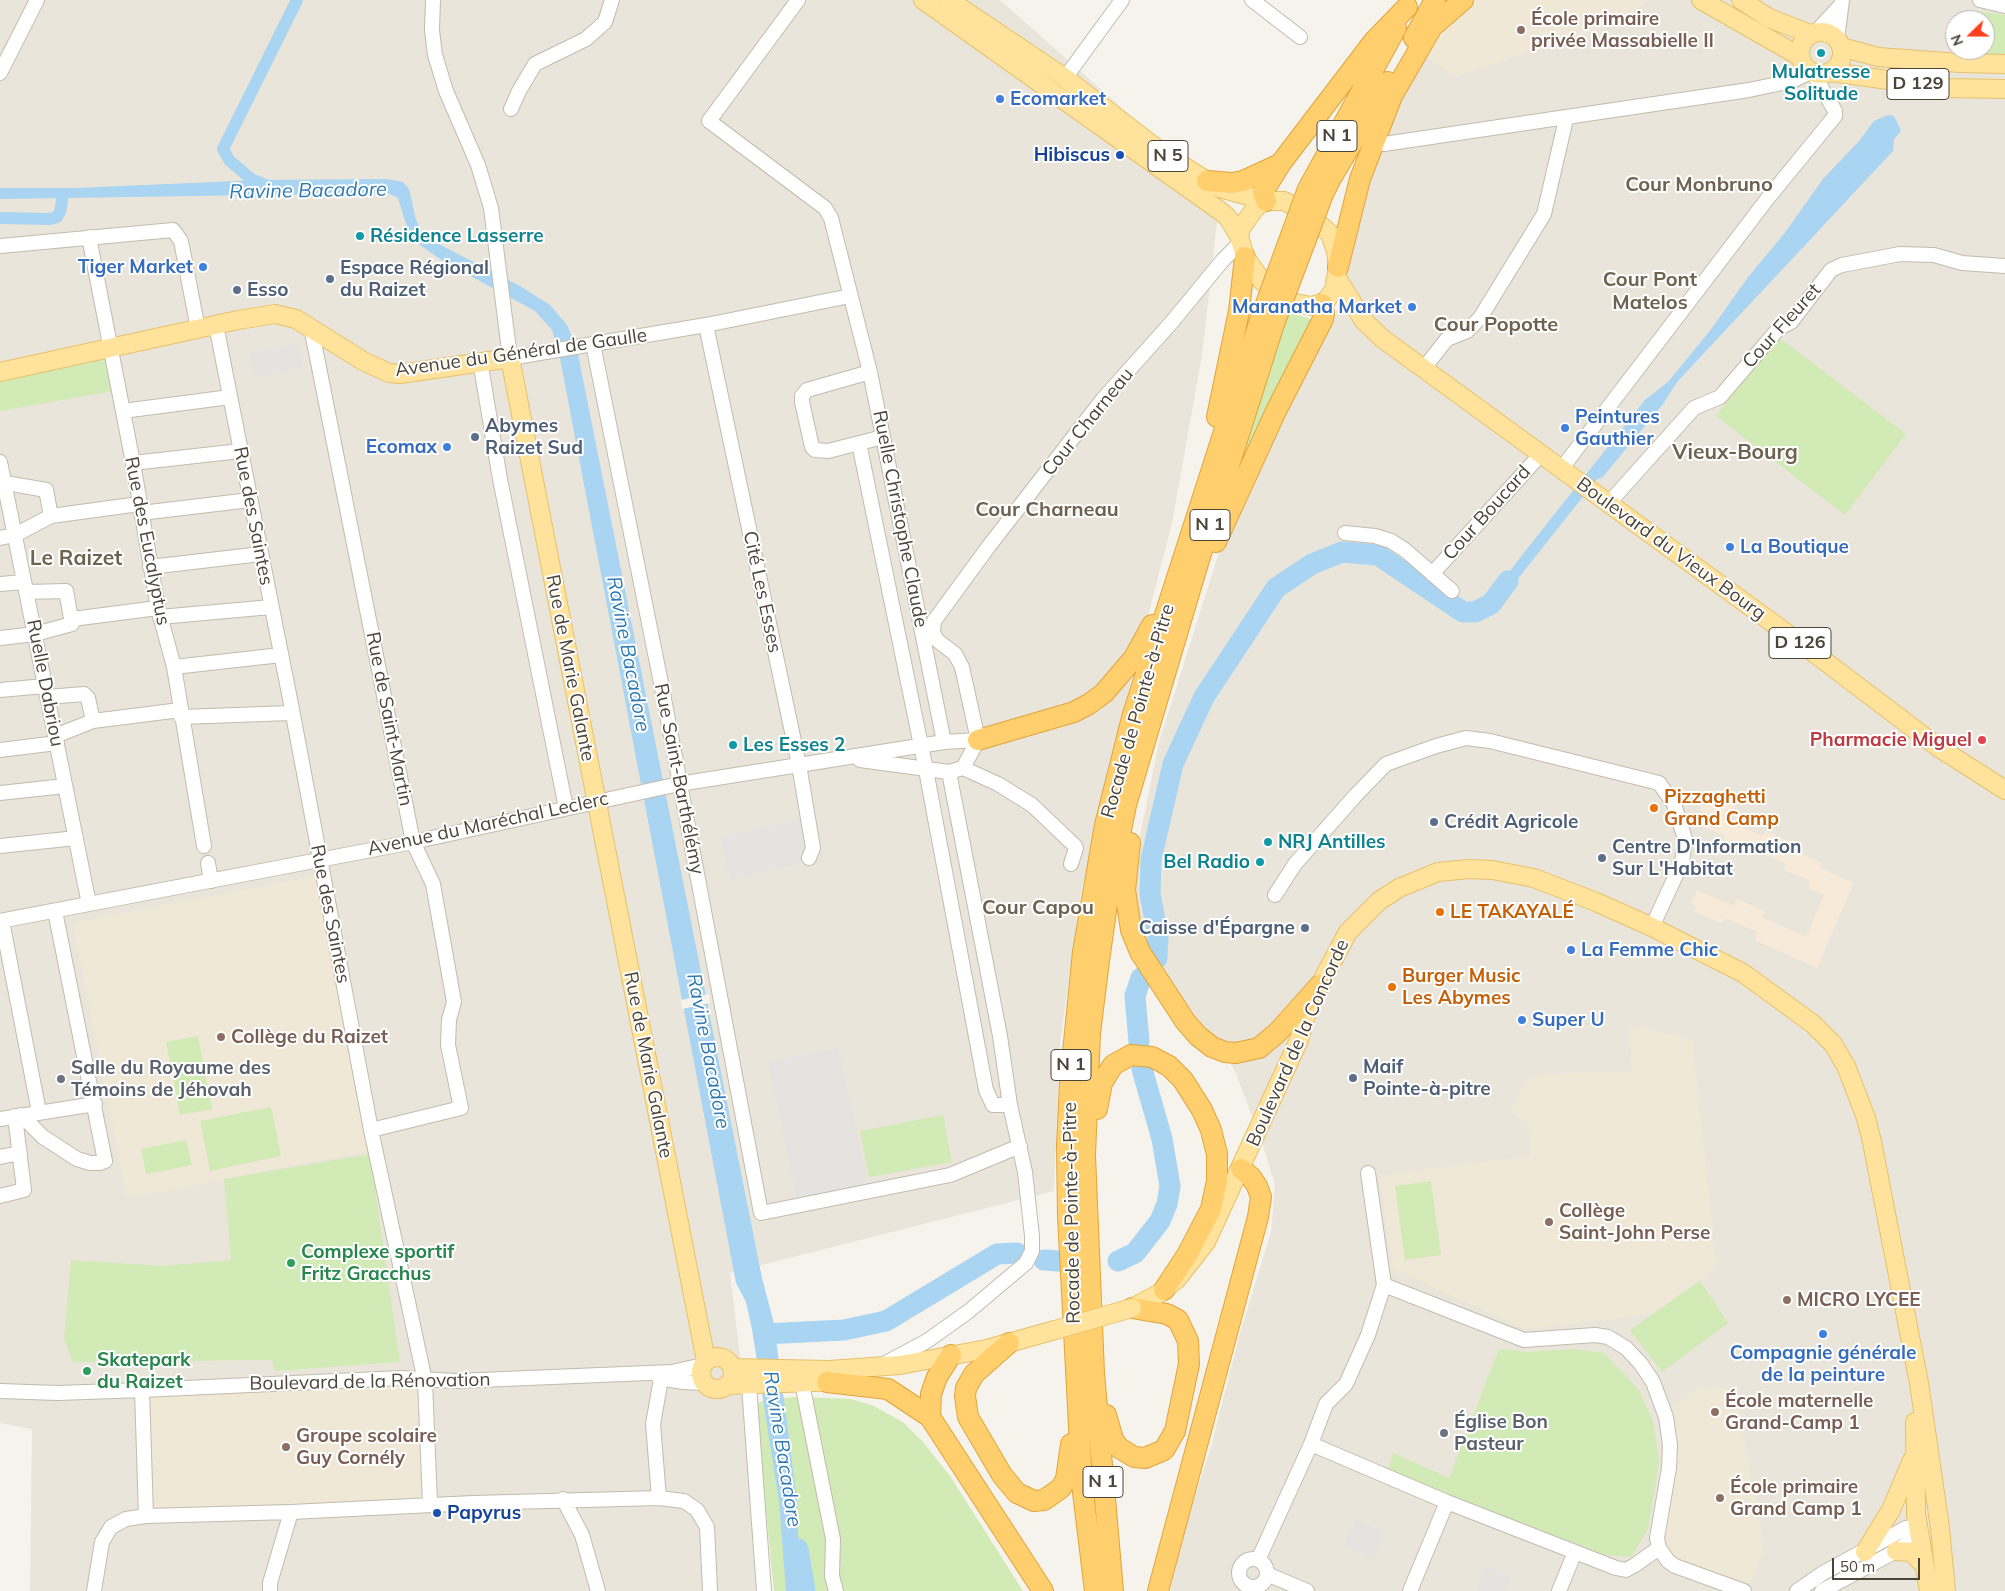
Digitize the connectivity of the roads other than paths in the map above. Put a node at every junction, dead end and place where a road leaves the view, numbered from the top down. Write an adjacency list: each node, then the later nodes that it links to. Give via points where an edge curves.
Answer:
1 (38, 0): 25 (street)
2 (433, 0): 51 (street, Rue de Marie Galante, via 435,55 446,91 478,165 491,208)
3 (612, 0): 29 (street, via 605,22 586,40 535,64)
4 (798, 0): 41 (street, Ruelle Christophe Claude, via 709,121 825,208 831,218)
5 (923, 0): 37 (main road, N 5, via 1223,213 1229,218)
6 (949, 0): 26 (main road, N 5)
7 (1122, 0): 26 (street)
8 (1252, 0): 19 (street)
9 (1435, 0): 21 (highway, N 1)
10 (1463, 0): 17 (highway)
11 (1701, 0): 23 (main road, D 129)
12 (1741, 0): 18 (main road, D 129, via 1775,21)
13 (1980, 0): 16 (street)
14 (1408, 2): 32 (highway, via 1374,41); 34 (highway, N 1)
15 (1841, 3): 18 (street); 20 (street)
16 (2005, 6)
17 (1432, 28): 21 (highway); 28 (highway)
18 (1812, 34): 20 (main road, D 129, via 1827,33); 23 (main road, via 1801,44)
19 (1300, 37)
20 (1839, 43): 22 (main road, D 129, via 1878,57); 23 (main road, via 1841,59)
21 (1410, 46): 24 (highway, N 1)
22 (2005, 64)
23 (1811, 70): 27 (main road, D 129, via 1946,88); 30 (street, via 1749,90); 64 (street, via 1835,116 1768,198)
24 (1395, 72): 28 (highway); 34 (highway, N 1)
25 (0, 73)
26 (1065, 78): 33 (main road, N 5, via 1160,151)
27 (2005, 89)
28 (1392, 96): 40 (highway, via 1360,179)
29 (511, 109)
30 (1566, 119): 31 (street); 53 (street, via 1544,214 1474,325 1447,339)
31 (1384, 144)
32 (1281, 163): 33 (highway, via 1244,181); 35 (highway, via 1264,192)
33 (1207, 181): 35 (main road, N 5)
34 (1316, 192): 44 (highway, N 1, bridge)
35 (1263, 202): 37 (main road, via 1249,216); 40 (main road, via 1284,202 1319,222 1334,244)
36 (89, 237): 38 (street); 48 (street, via 173,230 181,241); 50 (street, Rue des Eucalyptus)
37 (1241, 245): 42 (main road, via 1262,281 1280,296 1301,304); 65 (highway, via 1239,311); 98 (street, Cour Charneau, via 1223,260 1104,399 934,621 932,632 955,654 962,666)
38 (0, 246)
39 (2005, 266): 67 (street, Cour Fleuret, via 1900,254 1831,270 1791,322 1779,328 1720,397 1694,408)
40 (1338, 272): 42 (main road, via 1334,290); 43 (main road, Boulevard du Vieux Bourg / D 126)
41 (850, 296): 46 (street, Avenue du Général de Gaulle); 55 (street, Ruelle Christophe Claude)
42 (1324, 303): 43 (main road, Boulevard du Vieux Bourg / D 126); 82 (highway, via 1323,319 1276,411)
43 (1364, 321): 53 (main road, Boulevard du Vieux Bourg / D 126)
44 (1267, 322): 74 (highway, Rocade de Pointe-à-Pitre / N 1); 82 (highway, Rocade de Pointe-à-Pitre / N 1)
45 (216, 325): 47 (main road, Avenue du Général de Gaulle, via 278,314 288,315); 48 (main road, Avenue du Général de Gaulle); 56 (street, Rue des Saintes)
46 (706, 326): 49 (street, Avenue du Général de Gaulle); 103 (street, Cité Les Esses)
47 (311, 327): 52 (main road, Avenue du Général de Gaulle, via 389,373); 114 (street, Rue de Saint-Martin)
48 (198, 329): 50 (main road, Avenue du Général de Gaulle)
49 (589, 345): 51 (street, Avenue du Général de Gaulle); 107 (street, Rue Saint-Barthélémy)
50 (110, 348): 54 (main road, Avenue du Général de Gaulle); 57 (street, Rue des Eucalyptus)
51 (510, 358): 52 (main road, Avenue du Général de Gaulle); 111 (main road, Rue de Marie Galante)
52 (480, 361): 112 (street, via 500,479)
53 (1424, 368): 61 (main road, Boulevard du Vieux Bourg / D 126)
54 (0, 372)
55 (870, 372): 58 (street, Ruelle Christophe Claude); 59 (street, via 807,390 802,396 815,450 828,451)
56 (230, 397): 57 (street); 60 (street, Rue des Saintes)
57 (123, 411): 63 (street, Rue des Eucalyptus)
58 (883, 437): 59 (street); 99 (street, Ruelle Christophe Claude)
59 (859, 444): 100 (street)
60 (240, 450): 63 (street); 68 (street, Rue des Saintes)
61 (1542, 453): 64 (main road, Boulevard du Vieux Bourg / D 126); 78 (street, Cour Boucard)
62 (0, 462): 66 (street, Ruelle Dabriou)
63 (133, 463): 69 (street, Rue des Eucalyptus)
64 (1568, 473): 67 (main road, Boulevard du Vieux Bourg / D 126)
65 (1204, 474): 74 (highway); 87 (highway)
66 (2, 481): 70 (street, via 46,490); 72 (street, Ruelle Dabriou)
67 (1602, 499): 109 (main road, Boulevard du Vieux Bourg / D 126, via 1938,747)
68 (250, 500): 69 (street); 75 (street, Rue des Saintes)
69 (140, 508): 70 (street); 76 (street, Rue des Eucalyptus)
70 (51, 516): 72 (street)
71 (1345, 534): 78 (street, via 1375,536 1391,541)
72 (15, 535): 73 (street); 80 (street, Ruelle Dabriou)
73 (0, 538)
74 (1185, 552): 77 (highway, Rocade de Pointe-à-Pitre / N 1)
75 (261, 554): 76 (street); 83 (street, Rue des Saintes)
76 (150, 567): 84 (street, Rue des Eucalyptus)
77 (1179, 572): 87 (highway); 148 (highway, Rocade de Pointe-à-Pitre / N 1, via 1116,777 1083,952 1067,1145)
78 (1432, 574): 81 (street)
79 (0, 584): 80 (street)
80 (25, 587): 85 (street, via 66,591); 86 (street, Ruelle Dabriou)
81 (1452, 591)
82 (1188, 600): 93 (highway, Rocade de Pointe-à-Pitre / N 1)
83 (271, 607): 84 (street); 89 (street, Rue des Saintes)
84 (159, 613): 85 (street); 90 (street, Rue des Eucalyptus)
85 (72, 618): 86 (street, via 70,626)
86 (35, 634): 88 (street); 92 (street, Ruelle Dabriou)
87 (1148, 634): 98 (highway, via 1119,676 1089,704 1074,712)
88 (0, 638)
89 (281, 655): 90 (street); 95 (street, Rue des Saintes)
90 (174, 667): 94 (street, Rue des Eucalyptus)
91 (0, 690): 92 (street)
92 (46, 691): 96 (street, via 84,694 88,698); 97 (street, Ruelle Dabriou)
93 (1155, 709): 127 (highway, via 1156,723 1128,855 1126,890 1129,923 1140,952 1185,1021 1212,1047 1225,1052 1246,1052 1264,1045); 139 (highway, Rocade de Pointe-à-Pitre / N 1, via 1126,805 1108,890 1090,1033 1086,1110)
94 (180, 713): 95 (street); 96 (street); 116 (street, Rue des Eucalyptus)
95 (291, 713): 118 (street, Rue des Saintes)
96 (93, 721): 97 (street)
97 (56, 739): 101 (street); 108 (street, Ruelle Dabriou)
98 (978, 740): 99 (street, Avenue du Maréchal Leclerc); 104 (street)
99 (944, 742): 100 (street, Avenue du Maréchal Leclerc)
100 (921, 747): 102 (street, Avenue du Maréchal Leclerc); 105 (street)
101 (0, 750)
102 (849, 758): 103 (street, Avenue du Maréchal Leclerc); 105 (street)
103 (799, 765): 107 (street, Avenue du Maréchal Leclerc); 117 (street, Cité Les Esses, via 813,848)
104 (963, 768): 106 (street); 120 (street, via 1032,805 1074,844 1076,848)
105 (926, 770): 106 (street); 129 (street, via 986,1090 993,1105)
106 (949, 772): 129 (street, via 1000,1036)
107 (675, 785): 111 (street, Avenue du Maréchal Leclerc); 134 (street, Rue Saint-Barthélémy, via 762,1213 950,1175)
108 (65, 786): 110 (street); 113 (street, Ruelle Dabriou)
109 (2005, 790)
110 (0, 793)
111 (596, 801): 112 (street, Avenue du Maréchal Leclerc); 150 (main road, Rue de Marie Galante, via 702,1340)
112 (566, 808): 114 (street, Avenue du Maréchal Leclerc)
113 (76, 838): 115 (street); 123 (street, Ruelle Dabriou)
114 (413, 842): 118 (street, Avenue du Maréchal Leclerc); 133 (street, Rue de Saint-Martin, via 433,884 454,1002 448,1020 448,1045 461,1108)
115 (0, 846)
116 (204, 846)
117 (809, 858)
118 (320, 860): 121 (street, Avenue du Maréchal Leclerc); 133 (street, Rue des Saintes)
119 (208, 863): 121 (street)
120 (1071, 864)
121 (211, 881): 123 (street, Avenue du Maréchal Leclerc)
122 (1275, 895): 126 (street, via 1295,864 1386,764 1466,738 1490,741 1659,783 1670,796 1685,839 1682,862)
123 (89, 904): 124 (street, Avenue du Maréchal Leclerc)
124 (55, 911): 125 (street, Avenue du Maréchal Leclerc); 128 (street)
125 (1, 921): 130 (street)
126 (1652, 927): 127 (main road, Boulevard de la Concorde, via 1534,878 1492,870 1438,872 1399,888 1379,901 1348,932); 144 (main road, Boulevard de la Concorde, via 1743,973 1813,1024 1833,1044 1846,1066 1866,1118)
127 (1322, 981): 137 (main road, Boulevard de la Concorde)
128 (95, 1104): 130 (street); 131 (street, via 106,1157 100,1163 77,1159 61,1150)
129 (1010, 1105): 134 (street)
130 (38, 1112): 131 (street)
131 (18, 1115): 132 (street); 135 (street)
132 (0, 1119)
133 (371, 1130): 154 (street, Rue des Saintes)
134 (1020, 1146): 149 (street, via 1032,1236 1032,1251 1026,1264 927,1341)
135 (20, 1153): 136 (street); 140 (street, via 24,1192)
136 (0, 1157)
137 (1241, 1169): 142 (main road, Boulevard de la Concorde, via 1206,1242 1189,1266); 186 (highway, via 1251,1177 1261,1197 1258,1217)
138 (1368, 1173): 141 (street)
139 (1087, 1190): 142 (highway, via 1102,1083 1108,1071 1120,1059 1140,1055 1160,1059 1183,1080 1193,1095 1211,1130 1217,1154 1217,1181 1211,1209 1188,1255); 151 (highway, Rocade de Pointe-à-Pitre / N 1)
140 (0, 1196)
141 (1384, 1285): 159 (street, via 1368,1335 1346,1384 1326,1404); 169 (street, via 1524,1340 1595,1335 1608,1337 1626,1348 1653,1382 1666,1417 1670,1468 1657,1538)
142 (1164, 1290): 143 (main road, Boulevard de la Concorde)
143 (1132, 1308): 145 (main road, Boulevard de la Concorde, bridge); 151 (highway, via 1167,1314 1178,1320 1188,1341 1190,1364 1175,1431 1164,1450 1145,1458 1134,1457 1118,1447 1109,1431 1102,1389)
144 (1905, 1310): 160 (main road, Boulevard de la Concorde); 164 (main road, Boulevard de la Concorde)
145 (1055, 1330): 146 (main road, Boulevard de la Rénovation)
146 (1009, 1343): 147 (main road, Boulevard de la Rénovation); 148 (highway, via 974,1374 966,1388 965,1406 973,1426 1008,1484 1034,1501 1053,1496 1066,1479)
147 (946, 1361): 149 (main road, Boulevard de la Rénovation); 155 (main road, Boulevard de la Rénovation, via 898,1377); 158 (highway, via 931,1394)
148 (1076, 1364): 184 (highway, Rocade de Pointe-à-Pitre / N 1, via 1082,1484)
149 (877, 1368): 153 (main road, Boulevard de la Rénovation)
150 (725, 1373): 152 (street, Boulevard de la Rénovation, via 682,1371); 153 (main road, Boulevard de la Rénovation); 181 (street)
151 (1094, 1373): 185 (highway, Rocade de Pointe-à-Pitre / N 1)
152 (655, 1376): 154 (street, Boulevard de la Rénovation); 161 (street, via 653,1424)
153 (793, 1379): 155 (main road, Boulevard de la Rénovation); 182 (street, via 833,1539 832,1576)
154 (424, 1381): 156 (street, Boulevard de la Rénovation, via 401,1378); 165 (street, Rue des Saintes)
155 (827, 1382): 158 (highway, via 888,1389)
156 (142, 1390): 157 (street, Boulevard de la Rénovation); 167 (street)
157 (0, 1391)
158 (930, 1417): 183 (highway)
159 (1311, 1444): 163 (street); 173 (street)
160 (1917, 1450): 168 (main road, Boulevard de la Concorde, via 1914,1492); 172 (main road, via 1891,1510)
161 (658, 1498): 162 (street); 180 (street, via 684,1501 697,1510 707,1527)
162 (563, 1499): 165 (street); 179 (street, via 582,1535)
163 (1447, 1502): 171 (street); 188 (street)
164 (1936, 1502): 168 (main road); 174 (main road, Boulevard de la Concorde)
165 (430, 1504): 166 (street)
166 (291, 1512): 167 (street); 178 (street)
167 (146, 1516): 177 (street, via 126,1519 108,1531 98,1556)
168 (1920, 1532): 170 (street); 172 (street, via 1913,1527 1906,1528); 174 (main road, via 1932,1539)
169 (1659, 1548): 171 (street, via 1626,1570); 190 (street, via 1676,1566)
170 (1896, 1551): 174 (main road, via 1911,1552); 192 (street)
171 (1575, 1552): 189 (street)
172 (1865, 1552): 191 (street, via 1823,1573)
173 (1258, 1560): 175 (street, via 1266,1567); 176 (street, via 1247,1560 1240,1569 1241,1580)
174 (1934, 1566): 193 (main road, Boulevard de la Concorde); 194 (main road, Boulevard de la Concorde)
175 (1267, 1574): 176 (street, via 1262,1584); 187 (street)
176 (1251, 1589)
177 (94, 1591)
178 (270, 1591)
179 (598, 1591)
180 (710, 1591)
181 (764, 1591)
182 (836, 1591)
183 (1043, 1591)
184 (1095, 1591)
185 (1112, 1591)
186 (1158, 1591)
187 (1307, 1591)
188 (1410, 1591)
189 (1559, 1591)
190 (1744, 1591)
191 (1797, 1591)
192 (1822, 1591)
193 (1929, 1591)
194 (1946, 1591)

